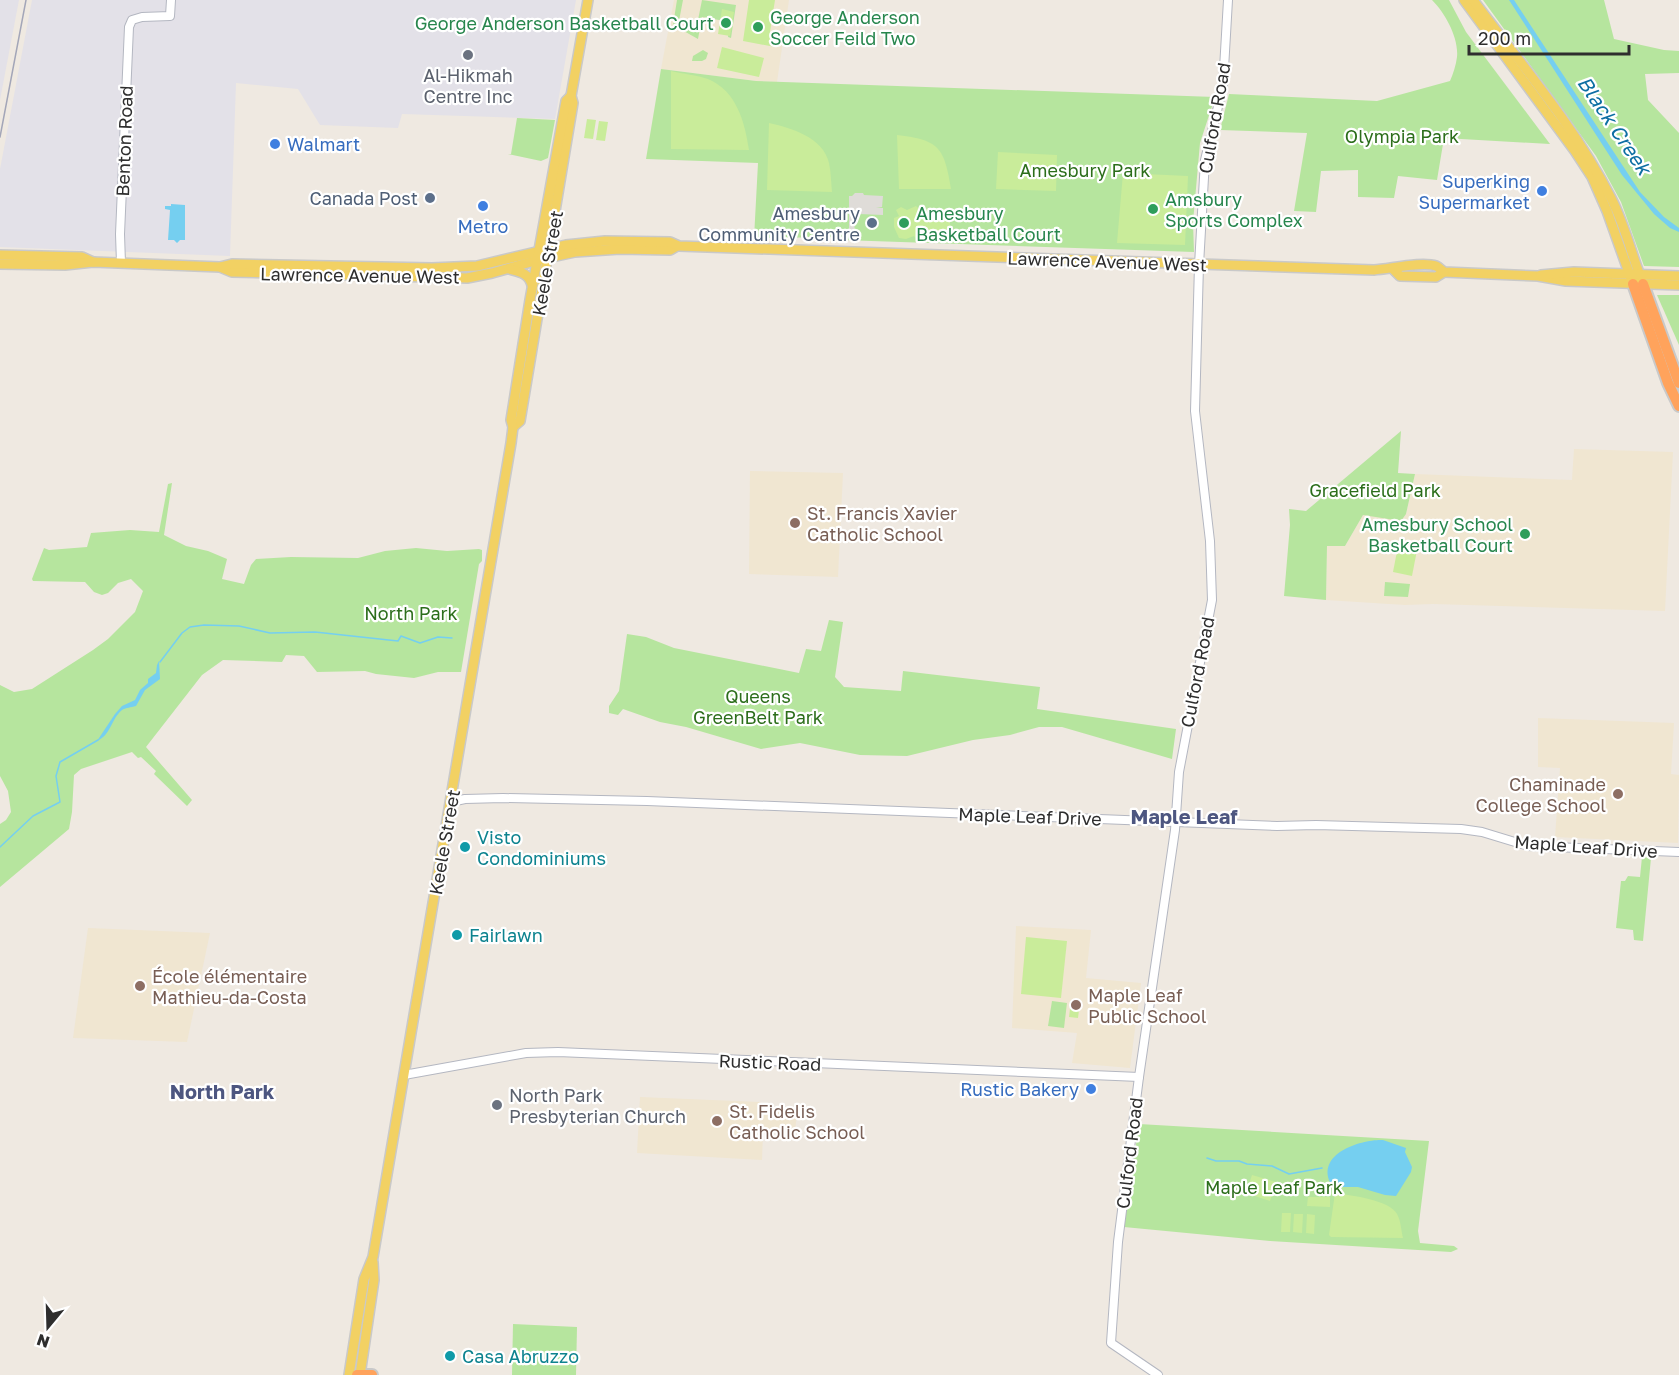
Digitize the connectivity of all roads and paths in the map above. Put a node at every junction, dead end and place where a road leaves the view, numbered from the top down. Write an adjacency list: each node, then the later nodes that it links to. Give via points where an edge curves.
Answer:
1 (171, 0): 14 (street, Benton Road, via 170,16 142,17 132,20 129,27)
2 (588, 0): 6 (main road, Keele Street, via 571,96 566,101)
3 (1228, 0): 16 (street, Culford Road, via 1223,86 1205,160)
4 (1464, 0): 20 (main road, via 1592,177)
5 (1473, 0): 20 (main road, via 1593,165 1612,201)
6 (558, 168): 7 (main road, Keele Street); 12 (main road, Keele Street)
7 (554, 226): 8 (main road, via 556,237); 10 (main road, Keele Street)
8 (566, 245): 9 (main road, Lawrence Avenue West, via 625,240 670,242); 10 (main road, Lawrence Avenue West)
9 (677, 246): 10 (main road, Lawrence Avenue West, via 670,250); 16 (main road, Lawrence Avenue West)
10 (549, 253): 12 (main road, Lawrence Avenue West); 25 (main road, Keele Street, via 520,421)
11 (0, 255): 13 (main road, Lawrence Avenue West, via 82,257)
12 (538, 256): 17 (main road, Lawrence Avenue West); 18 (main road, Lawrence Avenue West); 22 (main road, Keele Street)
13 (93, 262): 14 (main road, Lawrence Avenue West); 15 (main road, Lawrence Avenue West)
14 (121, 263): 18 (main road, Lawrence Avenue West)
15 (0, 264)
16 (1199, 265): 20 (main road, Lawrence Avenue West, via 1394,269 1402,265 1436,266 1444,272 1554,280); 27 (street, Culford Road, via 1195,411 1210,541 1212,600 1183,745)
17 (507, 269): 18 (main road, Lawrence Avenue West, via 467,278); 22 (main road, via 530,277)
18 (434, 273)
19 (1679, 276): 20 (main road, Lawrence Avenue West)
20 (1636, 279): 21 (main road, Lawrence Avenue West); 23 (highway); 24 (highway, via 1668,383)
21 (1679, 285)
22 (532, 288): 25 (main road, Keele Street)
23 (1679, 383)
24 (1679, 406)
25 (513, 427): 26 (main road, Keele Street)
26 (451, 802): 27 (street, Maple Leaf Drive, via 502,798 647,801); 29 (main road, Keele Street)
27 (1176, 822): 28 (street, Maple Leaf Drive, via 1461,829 1528,846); 30 (street, Culford Road)
28 (1679, 852)
29 (404, 1075): 30 (street, Rustic Road, via 526,1053 558,1052); 31 (main road, Keele Street)
30 (1139, 1077): 33 (street, Culford Road, via 1118,1242 1111,1343)
31 (356, 1375): 32 (highway)
32 (372, 1375)
33 (1158, 1375)

